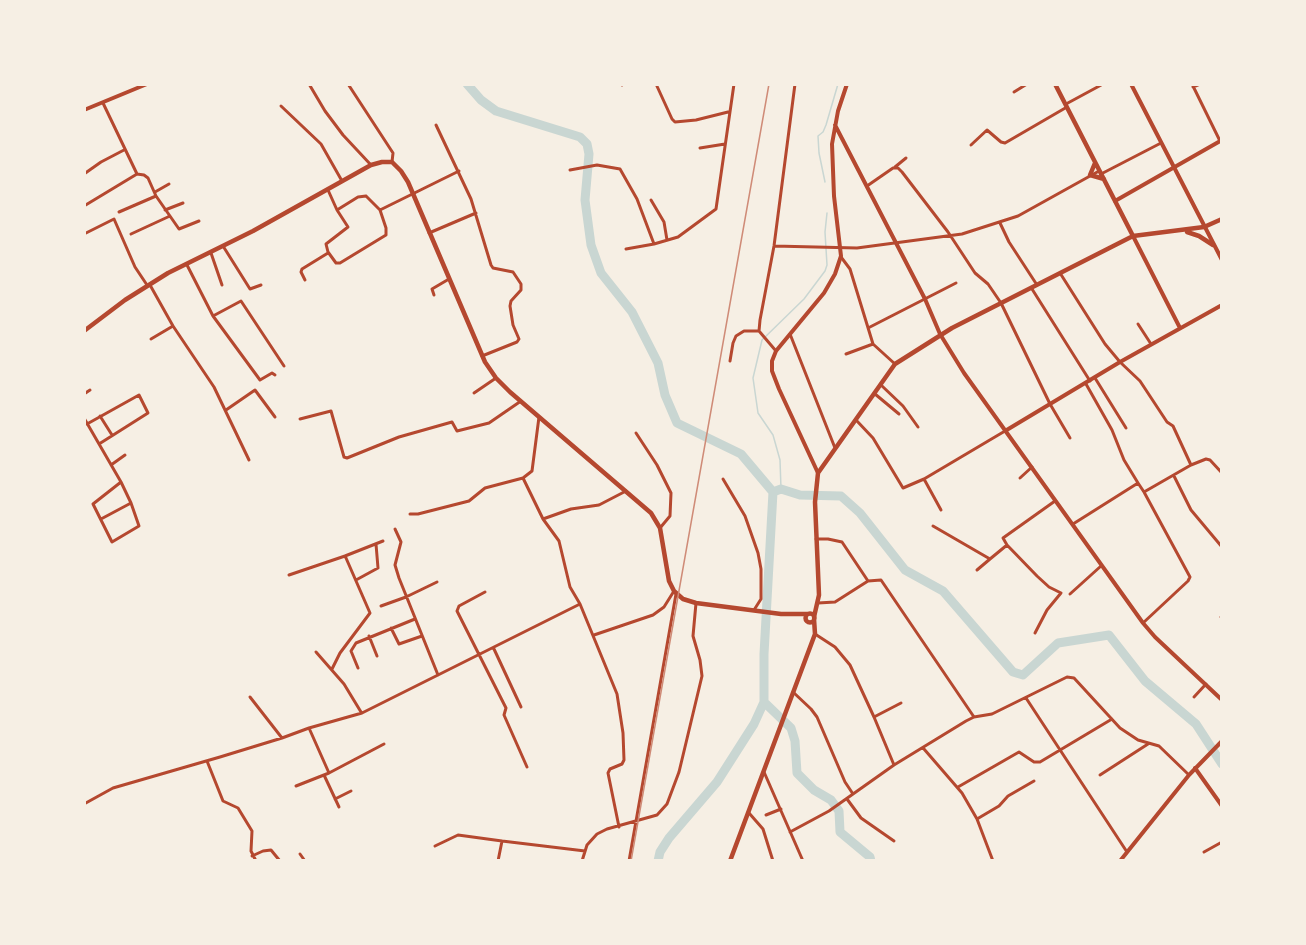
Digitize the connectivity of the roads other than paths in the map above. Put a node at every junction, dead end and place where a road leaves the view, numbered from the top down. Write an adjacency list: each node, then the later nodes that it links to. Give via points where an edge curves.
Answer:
1 (134, 84): 15 (street)
2 (147, 84): 15 (street)
3 (309, 84): 33 (street, via 343,135)
4 (348, 84): 31 (street, via 393,153)
5 (656, 84): 21 (street, via 675,122)
6 (734, 84): 21 (street)
7 (795, 84): 73 (street)
8 (846, 84): 23 (street)
9 (1027, 84): 16 (street)
10 (1055, 84): 19 (main road)
11 (1103, 84): 19 (street)
12 (1131, 84): 25 (street)
13 (1200, 84): 14 (street)
14 (1193, 86): 24 (street)
15 (136, 89): 17 (street)
16 (1014, 92)
17 (103, 103): 20 (street); 29 (street)
18 (281, 106): 42 (street, via 321,144)
19 (1066, 106): 27 (street, via 1005,143 987,130); 32 (main road)
20 (84, 110)
21 (729, 112): 26 (street)
22 (436, 125): 37 (street)
23 (836, 125): 44 (street); 74 (street, via 832,144)
24 (1221, 141): 35 (street)
25 (1161, 143): 35 (street); 41 (street)
26 (725, 144): 28 (street); 68 (street, via 715,211)
27 (970, 145)
28 (700, 148)
29 (124, 150): 38 (street); 39 (street)
30 (906, 158): 34 (street)
31 (392, 162): 33 (main road); 47 (main road)
32 (1095, 162): 40 (main road); 41 (main road)
33 (371, 165): 42 (main road)
34 (894, 168): 44 (street); 66 (street, via 902,172)
35 (1174, 168): 49 (street); 61 (street)
36 (570, 170): 70 (street, via 597,165 617,167 624,173)
37 (459, 171): 47 (street); 56 (street)
38 (84, 174)
39 (136, 174): 46 (street, via 146,176); 51 (street)
40 (1090, 175): 41 (main road); 41 (street); 60 (street)
41 (1102, 175): 49 (main road)
42 (342, 181): 45 (main road)
43 (169, 184): 46 (street)
44 (867, 186): 69 (street)
45 (327, 189): 53 (street); 72 (main road)
46 (156, 194): 52 (street); 55 (street)
47 (413, 194): 54 (street); 63 (main road)
48 (651, 200): 68 (street, via 664,222)
49 (1115, 201): 67 (main road)
50 (183, 203): 52 (street)
51 (84, 206)
52 (165, 210): 57 (street)
53 (337, 210): 54 (street, via 362,196); 76 (street, via 348,227 326,244)
54 (380, 210): 76 (street, via 386,228 383,238 338,264)
55 (120, 212)
56 (476, 213): 63 (street); 108 (street, via 492,267 513,272 522,288 510,306 519,339)
57 (170, 216): 59 (street, via 180,230); 65 (street)
58 (1222, 219): 61 (main road)
59 (199, 221)
60 (1000, 223): 66 (street); 88 (street)
61 (1204, 227): 62 (main road); 71 (street)
62 (1184, 231): 67 (main road); 71 (main road)
63 (429, 233): 82 (main road)
64 (84, 234): 85 (street, via 114,219 135,267)
65 (131, 234)
66 (950, 236): 69 (street); 92 (street)
67 (1133, 236): 81 (main road); 98 (street)
68 (667, 240): 70 (street)
69 (895, 243): 74 (street); 91 (street)
70 (654, 244): 75 (street)
71 (1214, 245): 79 (street)
72 (223, 246): 77 (main road); 87 (street, via 250,289)
73 (774, 246): 74 (street); 99 (street)
74 (840, 248): 78 (street)
75 (626, 249)
76 (328, 252): 83 (street, via 302,269)
77 (211, 253): 80 (main road); 86 (street)
78 (841, 256): 97 (street, via 850,269); 101 (street, via 824,293)
79 (1222, 260)
80 (186, 263): 85 (main road); 94 (street)
81 (1060, 273): 88 (main road); 110 (street)
82 (449, 279): 90 (street, via 432,289); 108 (main road)
83 (305, 280)
84 (956, 283): 91 (street)
85 (148, 284): 96 (street); 100 (main road)
86 (222, 285)
87 (261, 285)
88 (1037, 285): 89 (main road)
89 (1032, 288): 92 (main road); 116 (street)
90 (434, 295)
91 (925, 299): 97 (street); 102 (street)
92 (1001, 303): 102 (main road); 123 (street)
93 (1222, 305): 98 (street)
94 (213, 316): 112 (street, via 241,301); 113 (street, via 260,380)
95 (1138, 324): 105 (street)
96 (174, 326): 103 (street); 124 (street)
97 (869, 327): 104 (street)
98 (1180, 328): 105 (street)
99 (759, 331): 106 (street); 109 (street, via 744,331 736,336)
100 (84, 332)
101 (790, 334): 106 (street); 140 (street)
102 (940, 334): 111 (main road); 135 (street)
103 (152, 339)
104 (873, 344): 107 (street); 111 (street)
105 (1151, 345): 110 (street)
106 (776, 351): 146 (street, via 772,371)
107 (846, 354)
108 (482, 356): 114 (main road)
109 (730, 361)
110 (1120, 362): 115 (street); 144 (street, via 1140,381 1173,426)
111 (895, 364): 117 (main road)
112 (284, 366)
113 (275, 375)
114 (496, 378): 119 (street); 122 (main road)
115 (1095, 378): 116 (street); 134 (street)
116 (1088, 382): 123 (street); 154 (street)
117 (881, 385): 121 (main road); 133 (street)
118 (90, 390): 120 (street)
119 (474, 393)
120 (84, 394)
121 (875, 394): 125 (street); 131 (main road)
122 (521, 401): 128 (main road); 130 (street, via 486,424 459,431 452,422 429,427 347,458 332,412)
123 (1050, 404): 135 (street); 138 (street)
124 (226, 410): 127 (street, via 255,390); 142 (street)
125 (899, 414)
126 (100, 416): 132 (street); 137 (street); 137 (street, via 139,395 148,412)
127 (275, 417)
128 (539, 417): 149 (street, via 532,471); 155 (main road)
129 (84, 418): 132 (street)
130 (300, 418)
131 (856, 420): 140 (main road); 152 (street, via 873,438 901,487)
132 (87, 424): 139 (street)
133 (918, 428)
134 (1126, 428)
135 (1005, 431): 145 (street); 152 (street)
136 (636, 433): 165 (street, via 671,493 670,516)
137 (112, 435): 139 (street)
138 (1070, 438)
139 (99, 444): 143 (street)
140 (835, 448): 146 (main road)
141 (125, 455): 143 (street)
142 (249, 460)
143 (111, 465): 153 (street)
144 (1191, 465): 147 (street, via 1208,459); 148 (street)
145 (1032, 467): 150 (street); 157 (street)
146 (818, 473): 167 (main road)
147 (1222, 473)
148 (1174, 476): 156 (street); 171 (street, via 1191,510)
149 (523, 478): 160 (street, via 485,488 469,501); 162 (street)
150 (1020, 478)
151 (723, 479): 189 (street, via 745,516 758,553 761,599)
152 (924, 479): 159 (street)
153 (121, 482): 158 (street); 161 (street, via 93,503)
154 (1138, 483): 156 (street); 163 (street)
155 (626, 491): 162 (street, via 599,505); 165 (main road, via 651,513)
156 (1144, 492): 194 (street, via 1190,577)
157 (1055, 501): 163 (street); 170 (street, via 1004,537)
158 (131, 503): 161 (street); 161 (street, via 138,527 121,537 110,541)
159 (941, 510)
160 (410, 514)
161 (101, 519)
162 (543, 519): 187 (street, via 561,546 568,582)
163 (1072, 524): 174 (street)
164 (933, 526): 173 (street)
165 (660, 528): 181 (main road, via 669,581)
166 (395, 529): 184 (street, via 400,542 395,565)
167 (816, 539): 178 (street, via 842,542); 183 (main road)
168 (383, 541): 169 (street)
169 (376, 544): 172 (street); 177 (street, via 378,568)
170 (1007, 545): 173 (street); 196 (street, via 1046,585 1061,593)
171 (1222, 547)
172 (345, 556): 176 (street); 177 (street)
173 (990, 559): 175 (street)
174 (1101, 566): 182 (street); 194 (street)
175 (977, 570)
176 (289, 575)
177 (356, 580): 206 (street, via 370,615 340,652)
178 (868, 581): 186 (street, via 839,600); 218 (street, via 882,581)
179 (437, 582): 184 (street)
180 (485, 592): 204 (street, via 457,609)
181 (675, 592): 185 (main road); 198 (street, via 653,615); 250 (street)
182 (1070, 594)
183 (819, 595): 186 (main road); 191 (main road)
184 (406, 597): 188 (street); 192 (street)
185 (696, 603): 189 (main road); 250 (street, via 693,636 702,676 679,772 661,813)
186 (817, 603): 191 (main road)
187 (580, 604): 198 (street); 201 (street)
188 (381, 606)
189 (756, 611): 190 (main road)
190 (790, 615): 191 (main road); 193 (main road)
191 (812, 616): 193 (main road, via 805,618); 197 (main road)
192 (415, 619): 195 (street); 200 (street)
193 (807, 622): 197 (main road)
194 (1143, 623): 208 (street)
195 (391, 628): 199 (street); 200 (street, via 399,644)
196 (1035, 633)
197 (815, 634): 209 (main road); 217 (street, via 844,657)
198 (594, 635): 251 (street, via 620,708 624,760 608,773)
199 (369, 636): 203 (street); 205 (street, via 352,649)
200 (422, 636): 207 (street)
201 (494, 648): 204 (street); 215 (street)
202 (316, 652): 206 (street)
203 (376, 656)
204 (478, 656): 207 (street); 229 (street, via 506,708 504,715)
205 (358, 668)
206 (332, 669): 216 (street)
207 (438, 675): 216 (street)
208 (1206, 684): 211 (street); 213 (street)
209 (793, 692): 231 (main road); 240 (street, via 817,717)
210 (250, 697): 221 (street)
211 (1194, 697)
212 (1026, 698): 218 (street, via 992,714); 219 (street, via 1071,677); 226 (street)
213 (1222, 700)
214 (901, 703): 217 (street)
215 (521, 707)
216 (362, 713): 220 (street)
217 (874, 717): 228 (street)
218 (974, 717): 225 (street)
219 (1112, 719): 224 (street); 226 (street)
220 (309, 728): 221 (street); 232 (street)
221 (282, 738): 227 (street)
222 (1220, 743): 230 (street)
223 (384, 744): 232 (street)
224 (1148, 744): 234 (street); 235 (street, via 1159,746)
225 (924, 748): 228 (street); 238 (street)
226 (1059, 749): 238 (street, via 1037,763 1019,752); 258 (street)
227 (207, 761): 243 (street, via 114,788); 261 (street, via 224,801 238,808 252,831)
228 (894, 765): 240 (street)
229 (527, 767)
230 (1195, 768): 235 (street); 244 (street)
231 (764, 772): 246 (street); 247 (main road)
232 (329, 773): 233 (street)
233 (324, 775): 237 (street); 242 (street)
234 (1100, 775)
235 (1189, 775): 258 (street)
236 (1034, 782): 249 (street)
237 (296, 786)
238 (958, 787): 249 (street)
239 (351, 791): 242 (street)
240 (853, 794): 241 (street)
241 (847, 798): 252 (street); 254 (street, via 861,818)
242 (335, 799): 245 (street)
243 (84, 804)
244 (1222, 806)
245 (339, 807)
246 (781, 808): 248 (street); 252 (street)
247 (748, 812): 268 (main road); 269 (street, via 763,829)
248 (766, 815)
249 (977, 819): 271 (street)
250 (636, 821): 251 (street); 267 (street)
251 (620, 827): 257 (street, via 597,834)
252 (790, 832): 270 (street)
253 (502, 841): 256 (street, via 458,835); 257 (street); 265 (street)
254 (894, 841)
255 (1222, 842): 259 (street)
256 (435, 846)
257 (585, 851): 266 (street)
258 (1127, 852): 272 (street)
259 (1203, 852)
260 (300, 854): 264 (street)
261 (252, 856): 262 (street); 263 (street, via 271,850)
262 (256, 861)
263 (280, 861)
264 (305, 861)
265 (498, 861)
266 (582, 861)
267 (629, 861)
268 (730, 861)
269 (773, 861)
270 (803, 861)
271 (993, 861)
272 (1120, 861)

